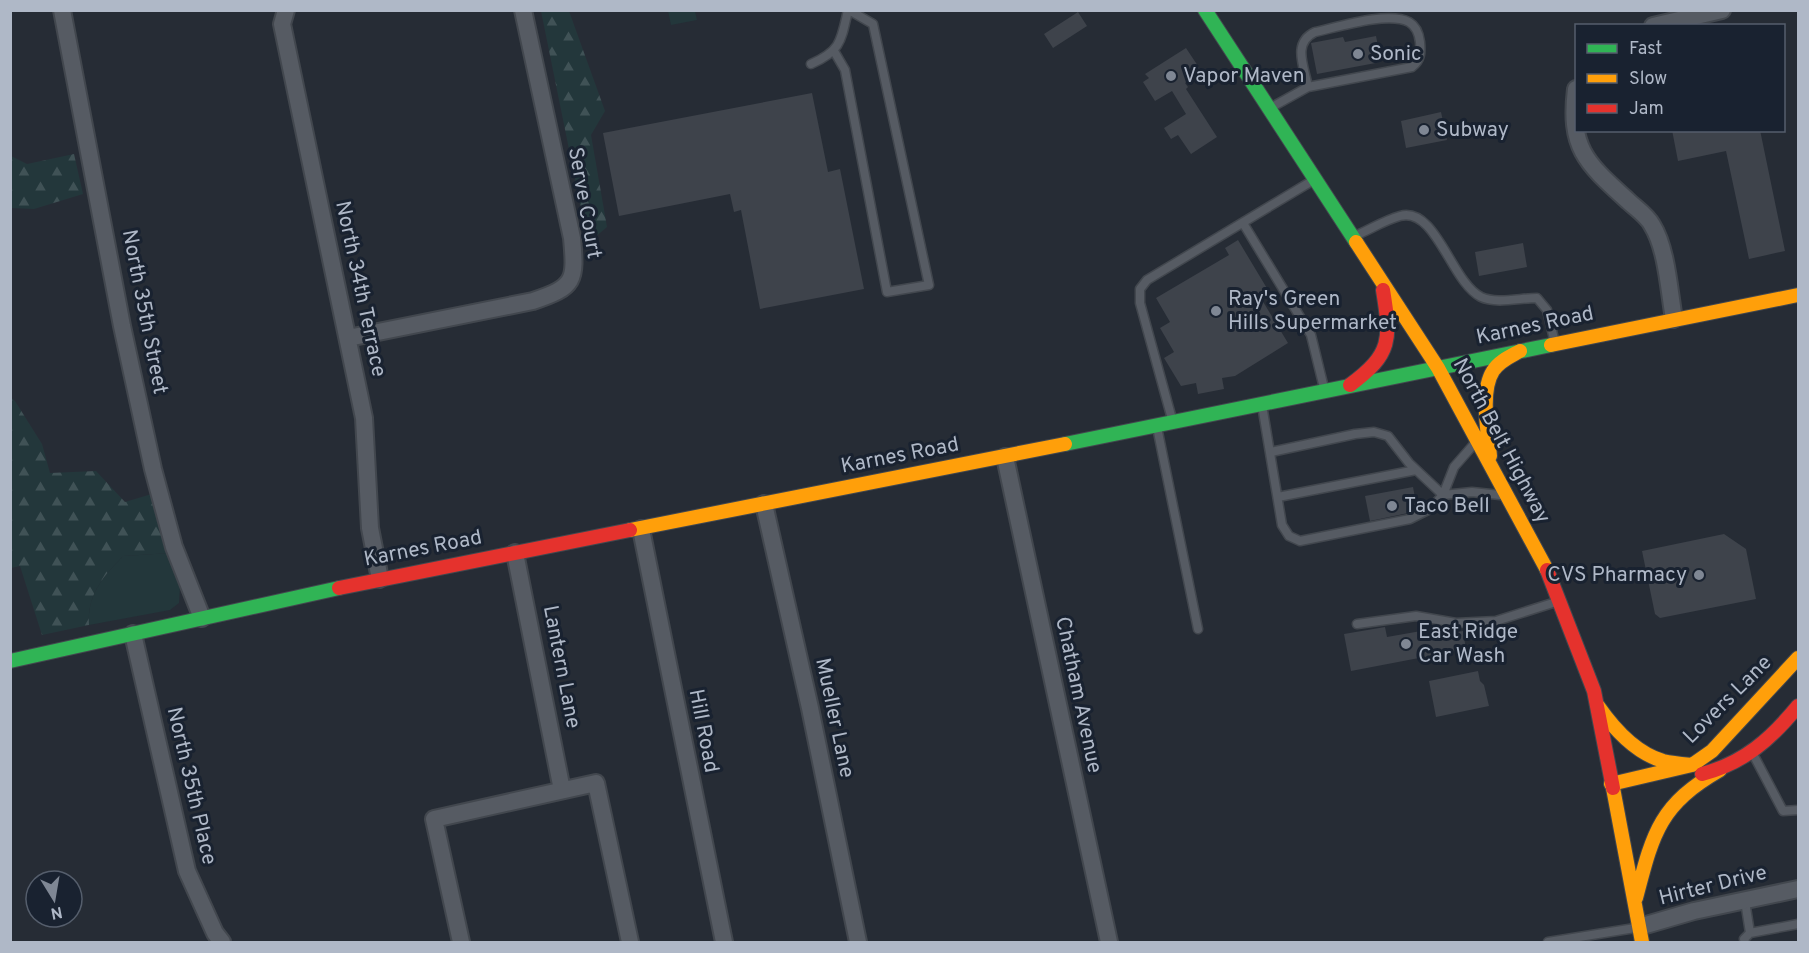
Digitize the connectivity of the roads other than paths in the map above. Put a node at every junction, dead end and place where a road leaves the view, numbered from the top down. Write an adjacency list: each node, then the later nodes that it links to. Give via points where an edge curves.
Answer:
1 (62, 10): 43 (street, North 35th Street, via 153,469 174,547)
2 (286, 10): 21 (street, North 34th Terrace, via 282,24)
3 (522, 10): 21 (street, Serve Court, via 572,238 574,270 567,285 533,301)
4 (849, 10): 8 (lane, via 841,42); 8 (lane, via 873,24 929,285 887,292 845,70)
5 (1205, 10): 12 (street, North Belt Highway)
6 (1722, 10): 7 (street)
7 (1662, 24)
8 (834, 51): 9 (lane)
9 (811, 64)
10 (1308, 87): 10 (lane, via 1412,67 1420,55 1416,29 1401,19 1386,19 1307,36 1302,42 1302,53); 12 (lane)
11 (1575, 97): 13 (street)
12 (1269, 109): 15 (street, North Belt Highway)
13 (1575, 132)
14 (1575, 132): 20 (street, via 1585,157 1599,175 1652,224 1661,246)
15 (1315, 179): 16 (lane); 17 (street, North Belt Highway)
16 (1243, 223): 26 (lane, via 1311,335); 28 (lane, via 1147,280 1140,288 1140,303)
17 (1353, 237): 18 (street, North Belt Highway); 22 (lane, via 1402,215 1420,218 1435,234 1459,276 1477,294 1499,300 1537,298 1547,310)
18 (1381, 280): 24 (street, North Belt Highway); 25 (street, via 1389,325 1387,342 1370,372)
19 (1798, 295): 20 (street, Karnes Road)
20 (1674, 319): 22 (street, Karnes Road)
21 (348, 338): 41 (street, North 34th Terrace, via 364,418 370,528)
22 (1555, 344): 23 (street, Karnes Road)
23 (1520, 351): 24 (street, Karnes Road); 33 (street, via 1491,374 1487,392)
24 (1438, 368): 25 (street, Karnes Road); 30 (street, North Belt Highway)
25 (1350, 385): 26 (street, Karnes Road)
26 (1324, 391): 27 (street, Karnes Road)
27 (1262, 403): 28 (street, Karnes Road); 31 (lane)
28 (1173, 421): 29 (street, Karnes Road)
29 (1156, 424): 32 (street, Karnes Road); 45 (lane)
30 (1477, 440): 33 (street, North Belt Highway); 35 (lane, via 1454,467)
31 (1271, 452): 34 (lane, via 1374,432 1388,436); 37 (lane)
32 (1005, 457): 38 (street, Karnes Road); 68 (street, Chatham Avenue)
33 (1491, 466): 36 (street, North Belt Highway)
34 (1416, 470): 35 (lane); 37 (lane)
35 (1443, 495): 36 (lane); 37 (lane, via 1430,510 1410,519 1300,541 1289,536 1282,525)
36 (1506, 495): 42 (street, North Belt Highway, via 1551,578)
37 (1278, 497)
38 (764, 504): 39 (street, Karnes Road); 67 (street, Mueller Lane)
39 (641, 529): 40 (street, Karnes Road); 66 (street, Hill Road)
40 (515, 553): 41 (street, Karnes Road); 55 (street, Lantern Lane)
41 (380, 579): 43 (street, Karnes Road)
42 (1559, 601): 44 (lane, via 1496,621 1456,623 1416,616); 49 (street, North Belt Highway)
43 (202, 618): 46 (street, Karnes Road)
44 (1357, 624)
45 (1198, 629)
46 (133, 634): 48 (street, Karnes Road); 63 (street, North 35th Place, via 187,872)
47 (1798, 658): 52 (street, Lovers Lane, via 1712,751)
48 (10, 661)
49 (1596, 703): 52 (street, via 1622,736 1643,751 1660,760); 54 (street, North Belt Highway)
50 (1798, 706): 51 (street, Lovers Lane)
51 (1753, 754): 53 (street, Lovers Lane); 56 (lane, via 1783,811)
52 (1692, 765): 54 (street, Lovers Lane)
53 (1720, 770): 54 (street, Lovers Lane, via 1648,786); 59 (street, via 1677,800 1661,824 1650,847)
54 (1611, 784): 59 (street, North Belt Highway)
55 (562, 790): 64 (street, via 434,819); 65 (street, via 596,783)
56 (1798, 810)
57 (1798, 888): 58 (street, Hirter Drive)
58 (1745, 900): 61 (lane); 62 (street, Hirter Drive, via 1694,911)
59 (1635, 905): 62 (street, North Belt Highway)
60 (1798, 924): 61 (lane)
61 (1750, 933): 70 (lane)
62 (1640, 935): 69 (lane)
63 (222, 942)
64 (460, 942)
65 (630, 942)
66 (724, 942)
67 (858, 942)
68 (1109, 942)
69 (1548, 942)
70 (1745, 942)

